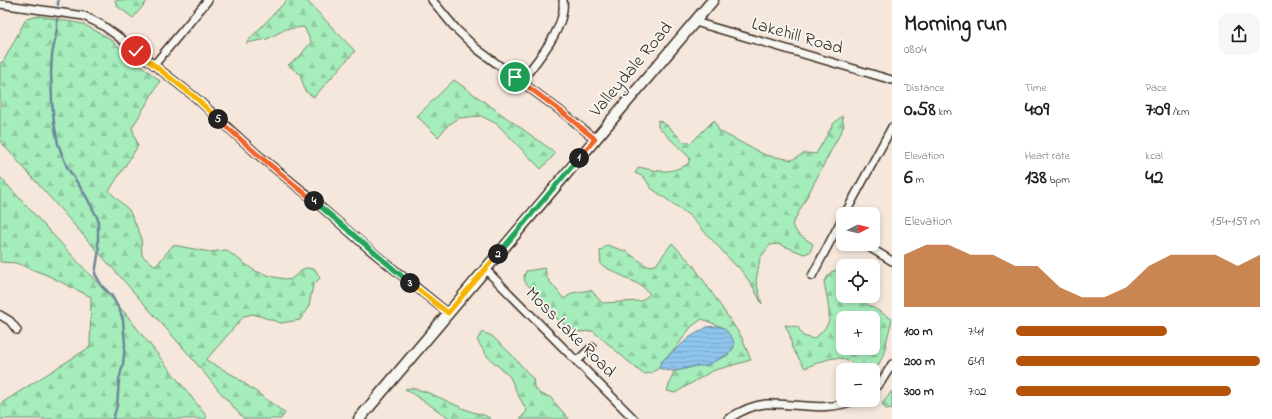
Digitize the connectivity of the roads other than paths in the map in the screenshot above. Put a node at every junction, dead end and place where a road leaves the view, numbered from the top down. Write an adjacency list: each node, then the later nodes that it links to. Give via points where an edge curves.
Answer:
1 (208, 0): 7 (street)
2 (432, 0): 9 (street, via 477,50)
3 (563, 0): 9 (street, via 561,20 555,35)
4 (713, 0): 6 (street, Valleydale Road)
5 (0, 4): 7 (street, via 89,17 102,24)
6 (695, 22): 8 (street, Lakehill Road); 11 (street, Valleydale Road)
7 (154, 65): 18 (street, via 196,98 257,154 369,249)
8 (892, 80)
9 (521, 82): 11 (street)
10 (892, 127): 12 (street)
11 (595, 139): 16 (street, Valleydale Road)
12 (849, 207)
13 (836, 237): 17 (street)
14 (876, 251): 15 (street)
15 (892, 261)
16 (485, 269): 18 (street, Valleydale Road); 22 (street, Moss Lake Road)
17 (812, 276)
18 (448, 313): 26 (street, Valleydale Road)
19 (0, 315): 20 (street, via 10,321)
20 (17, 330)
21 (592, 347): 22 (street)
22 (577, 361): 27 (street, Moss Lake Road)
23 (892, 364): 24 (street)
24 (880, 383)
25 (836, 407): 28 (street, via 765,404 749,408)
26 (359, 419)
27 (634, 419)
28 (728, 419)

